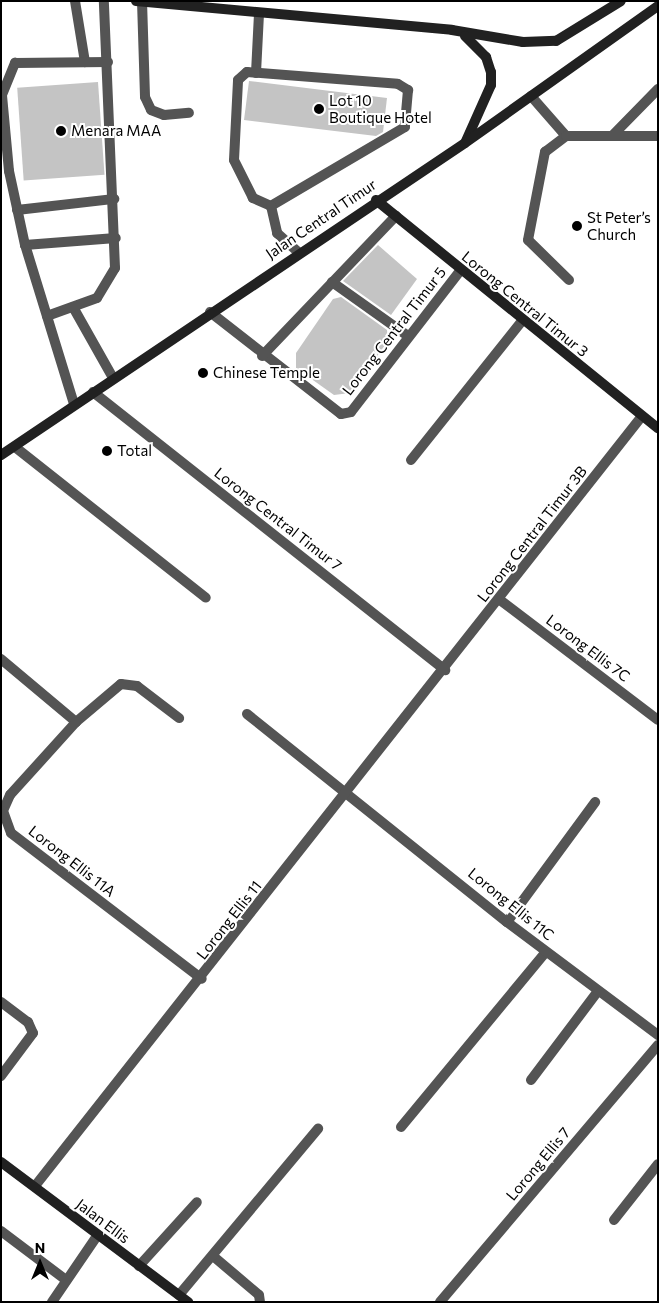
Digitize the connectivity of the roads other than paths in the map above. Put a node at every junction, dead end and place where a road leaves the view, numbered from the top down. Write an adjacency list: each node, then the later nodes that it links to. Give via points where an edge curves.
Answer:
1 (76, 1): 10 (street)
2 (104, 1): 11 (street)
3 (136, 1): 5 (main road)
4 (621, 1): 9 (main road, via 556,41 489,40)
5 (142, 2): 6 (main road); 15 (street, via 145,97 151,110 164,115)
6 (228, 6): 8 (main road)
7 (658, 6): 14 (main road, Jalan Central Timur)
8 (259, 12): 9 (main road); 12 (street)
9 (460, 33): 19 (main road, via 486,57 491,72 491,85)
10 (86, 62): 11 (street); 23 (street, via 15,63 7,74 2,95)
11 (108, 62): 20 (street)
12 (256, 73): 22 (street, via 247,72 238,80 234,160 252,198); 22 (street, via 398,84 408,90 407,121 400,131)
13 (658, 89): 17 (street)
14 (531, 96): 16 (street); 19 (main road, Jalan Central Timur)
15 (189, 113)
16 (566, 136): 17 (street); 29 (street, via 545,152 528,240)
17 (612, 136): 18 (street)
18 (658, 136)
19 (465, 143): 21 (main road, Jalan Central Timur)
20 (114, 199): 23 (street); 25 (street)
21 (376, 200): 24 (main road, Lorong Central Timur 3); 27 (main road, Jalan Central Timur)
22 (271, 206): 27 (street, via 277,233)
23 (17, 210): 26 (street)
24 (396, 216): 28 (main road, Lorong Central Timur 3); 30 (street)
25 (116, 238): 26 (street); 31 (street, via 115,268 97,298)
26 (25, 245): 33 (street)
27 (298, 252): 32 (main road, Jalan Central Timur)
28 (460, 271): 34 (main road, Lorong Central Timur 3); 35 (street, Lorong Central Timur 5)
29 (569, 280)
30 (332, 282): 35 (street); 36 (street)
31 (73, 307): 33 (street); 37 (street)
32 (210, 312): 36 (street, Lorong Central Timur 5); 37 (main road, Jalan Central Timur)
33 (47, 316): 39 (street)
34 (522, 321): 40 (main road, Lorong Central Timur 3); 44 (street)
35 (408, 336): 36 (street, Lorong Central Timur 5, via 351,412 340,414)
36 (262, 356)
37 (113, 378): 38 (main road, Jalan Central Timur)
38 (93, 392): 39 (main road, Jalan Central Timur); 48 (street, Lorong Central Timur 7)
39 (74, 404): 42 (main road, Jalan Central Timur)
40 (642, 416): 41 (main road, Lorong Central Timur 3); 46 (street, Lorong Central Timur 3B)
41 (658, 428)
42 (15, 447): 43 (main road, Jalan Central Timur); 45 (street)
43 (1, 455)
44 (411, 460)
45 (206, 598)
46 (500, 600): 48 (street, Lorong Central Timur 3B); 51 (street, Lorong Ellis 7C)
47 (1, 659): 52 (street)
48 (445, 670): 53 (street, Lorong Ellis 11)
49 (247, 714): 53 (street, Lorong Ellis 11C)
50 (179, 718): 52 (street, Lorong Ellis 11A, via 137,686 121,684)
51 (658, 720)
52 (76, 722): 57 (street, Lorong Ellis 11A, via 10,795 3,811 12,833)
53 (348, 793): 55 (street, Lorong Ellis 11C); 57 (street, Lorong Ellis 11)
54 (595, 802): 55 (street)
55 (507, 922): 56 (street, Lorong Ellis 11C)
56 (546, 952): 58 (street, Lorong Ellis 11C); 64 (street)
57 (202, 979): 68 (street, Lorong Ellis 11)
58 (598, 991): 60 (street, Lorong Ellis 11C); 63 (street)
59 (1, 1002): 62 (street, via 28,1022 33,1032)
60 (658, 1035)
61 (658, 1045): 80 (street, Lorong Ellis 7)
62 (1, 1076)
63 (531, 1080)
64 (401, 1127)
65 (318, 1129): 73 (street)
66 (1, 1162): 68 (main road, Jalan Ellis)
67 (658, 1164): 70 (street)
68 (35, 1186): 72 (main road, Jalan Ellis)
69 (198, 1202): 74 (street)
70 (614, 1220)
71 (1, 1231): 75 (street)
72 (97, 1236): 74 (main road, Jalan Ellis); 75 (street)
73 (213, 1256): 76 (street); 79 (street, via 259,1295)
74 (139, 1266): 76 (main road, Jalan Ellis)
75 (66, 1280): 77 (street)
76 (179, 1295): 78 (main road, Jalan Ellis)
77 (52, 1302)
78 (188, 1302)
79 (260, 1302)
80 (440, 1302)

